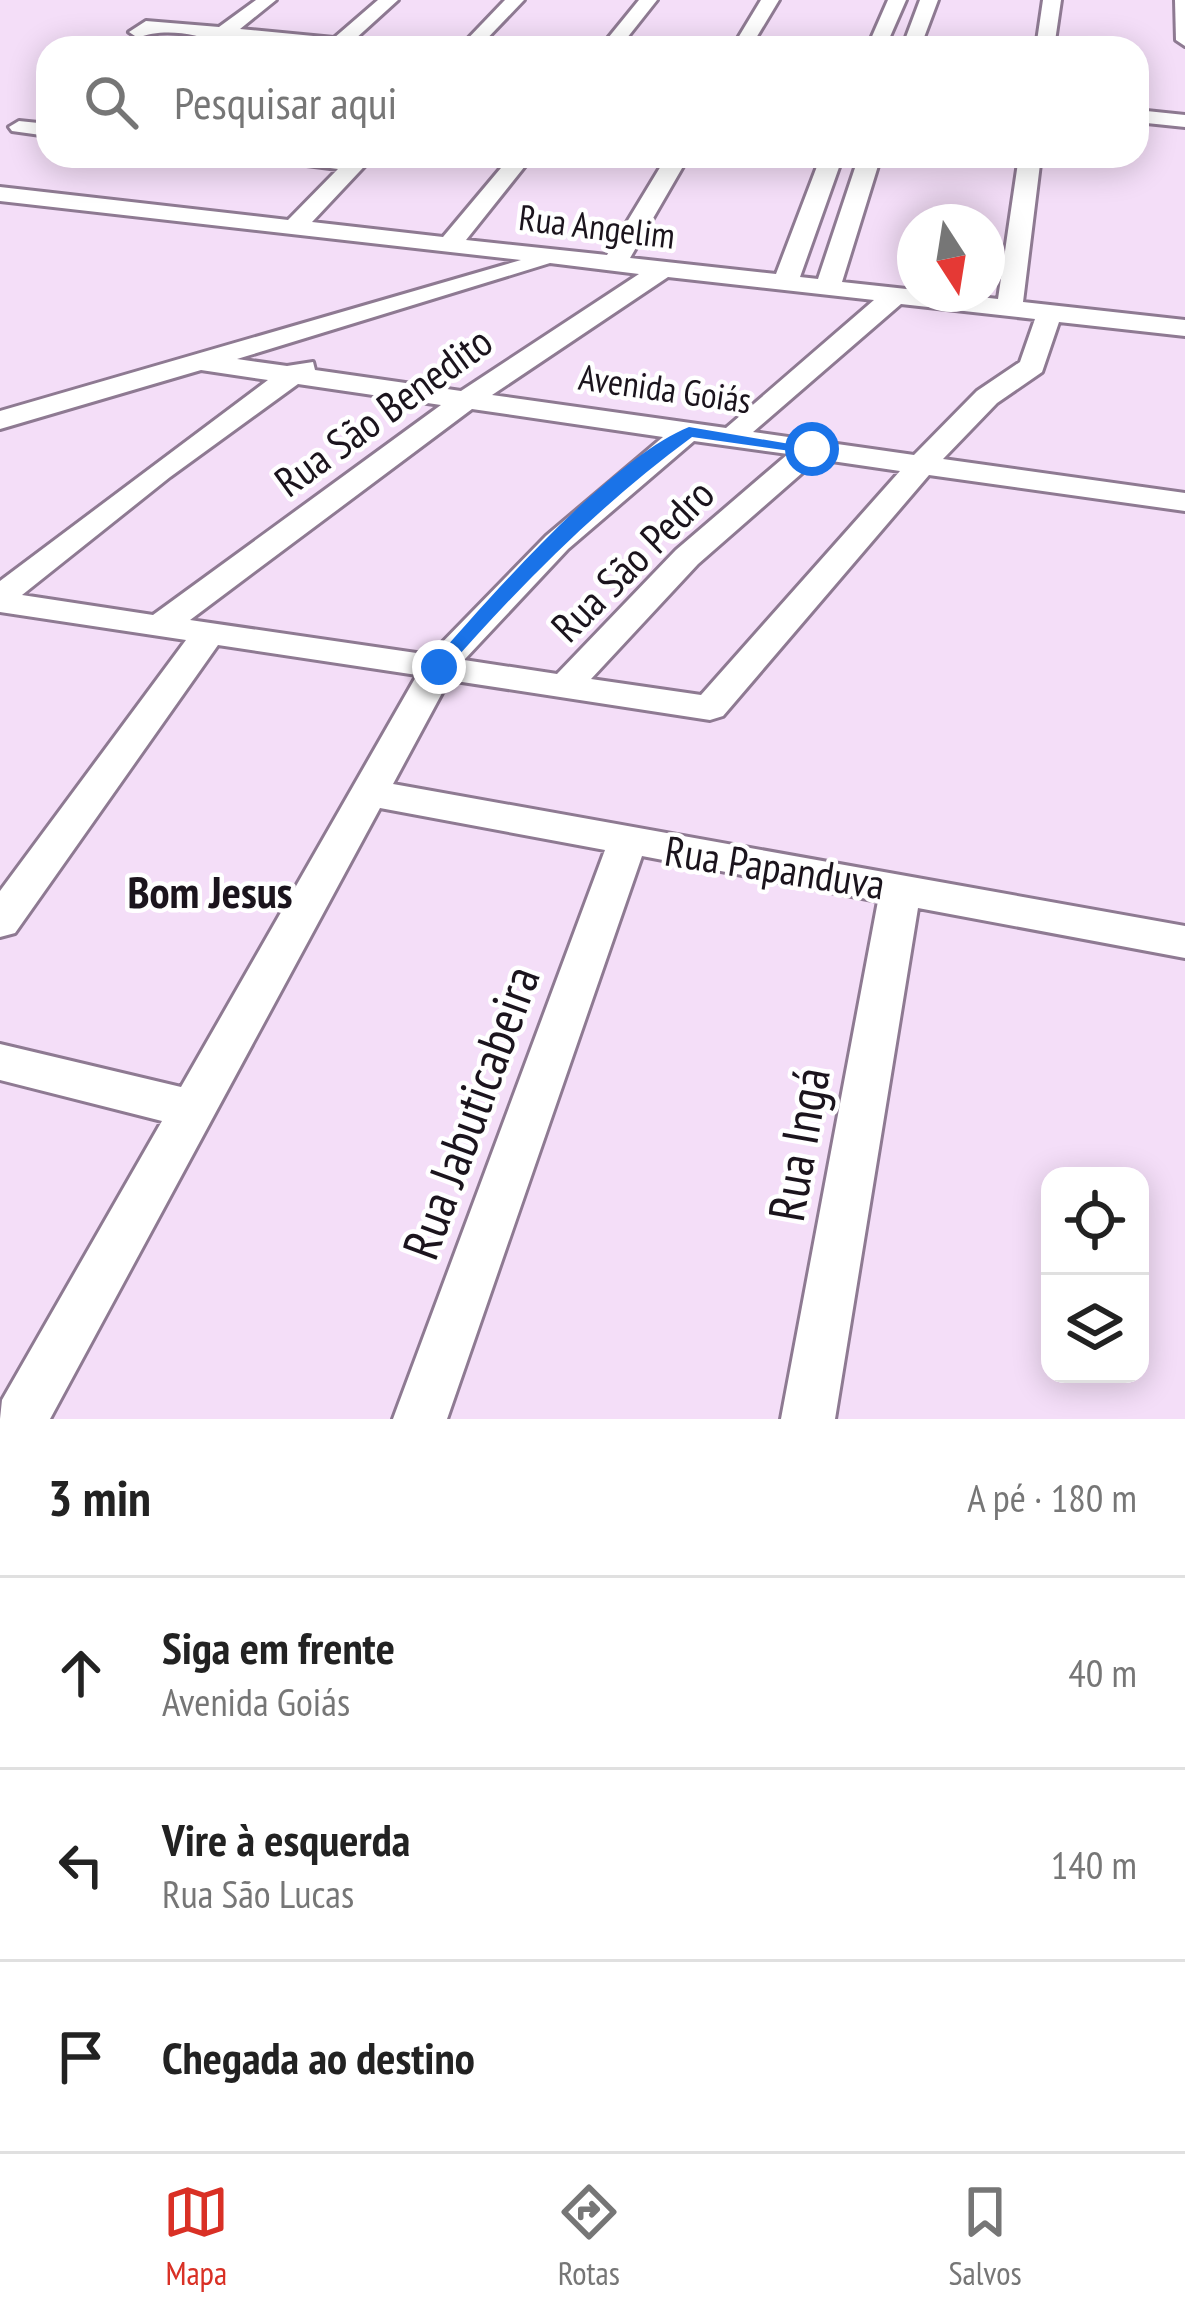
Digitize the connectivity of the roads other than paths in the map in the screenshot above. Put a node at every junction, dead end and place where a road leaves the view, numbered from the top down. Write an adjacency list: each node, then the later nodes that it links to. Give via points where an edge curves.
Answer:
1 (267, 0): 10 (street)
2 (389, 0): 11 (street)
3 (515, 0): 12 (street)
4 (648, 0): 13 (street)
5 (770, 0): 14 (street)
6 (897, 0): 15 (street)
7 (929, 0): 16 (street)
8 (1052, 0): 17 (street)
9 (1184, 0): 18 (street)
10 (219, 36)
11 (348, 36)
12 (480, 36)
13 (619, 36)
14 (749, 36)
15 (881, 36)
16 (916, 36)
17 (1047, 36)
18 (1185, 40)
19 (1149, 117): 20 (street)
20 (1185, 121)
21 (19, 127): 23 (street)
22 (1149, 127): 24 (street)
23 (36, 129)
24 (1185, 130)
25 (351, 168): 32 (street)
26 (512, 168): 33 (street)
27 (671, 168): 35 (street)
28 (828, 168): 37 (street)
29 (866, 168): 38 (street)
30 (1028, 168): 40 (street)
31 (0, 194): 32 (street, Rua Angelim)
32 (293, 227): 33 (street, Rua Angelim)
33 (449, 245): 34 (street, Rua Angelim)
34 (558, 257): 35 (street, Rua Angelim); 43 (street)
35 (615, 263): 36 (street, Rua Angelim)
36 (662, 269): 37 (street, Rua Angelim); 45 (street, Rua São Benedito)
37 (785, 283): 38 (street, Rua Angelim)
38 (827, 288): 39 (street, Rua Angelim)
39 (895, 296): 40 (street, Rua Angelim); 47 (street)
40 (1009, 309): 41 (street, Rua Angelim)
41 (1049, 314): 42 (street, Rua Angelim); 50 (street, via 1032,365)
42 (1185, 328)
43 (217, 359): 44 (street, Avenida Goiás); 46 (street)
44 (300, 370): 45 (street, Avenida Goiás); 54 (street)
45 (472, 395): 47 (street, Avenida Goiás); 48 (street, Avenida Goiás); 56 (street, Rua São Benedito)
46 (0, 420)
47 (740, 428): 50 (street, Avenida Goiás)
48 (689, 431): 49 (street, Avenida Goiás); 58 (street, via 612,488 506,589)
49 (812, 449): 50 (street, Avenida Goiás); 59 (street, Rua São Pedro, via 687,557)
50 (928, 460): 51 (street, Avenida Goiás); 52 (street, Avenida Goiás); 59 (street, via 710,708)
51 (1185, 491)
52 (1185, 502)
53 (0, 560): 54 (street)
54 (33, 566): 55 (street)
55 (0, 600): 56 (street)
56 (158, 628): 57 (street)
57 (207, 636): 58 (street); 63 (street)
58 (439, 667): 59 (street); 60 (street)
59 (566, 685)
60 (366, 792): 61 (street, Rua Papanduva); 66 (street)
61 (627, 843): 62 (street, Rua Papanduva); 68 (street, Rua Jabuticabeira)
62 (901, 888): 64 (street, Rua Papanduva); 69 (street, Rua Ingá)
63 (0, 922)
64 (1185, 943)
65 (0, 1063): 66 (street)
66 (197, 1110): 67 (street)
67 (21, 1419)
68 (420, 1419)
69 (808, 1419)

